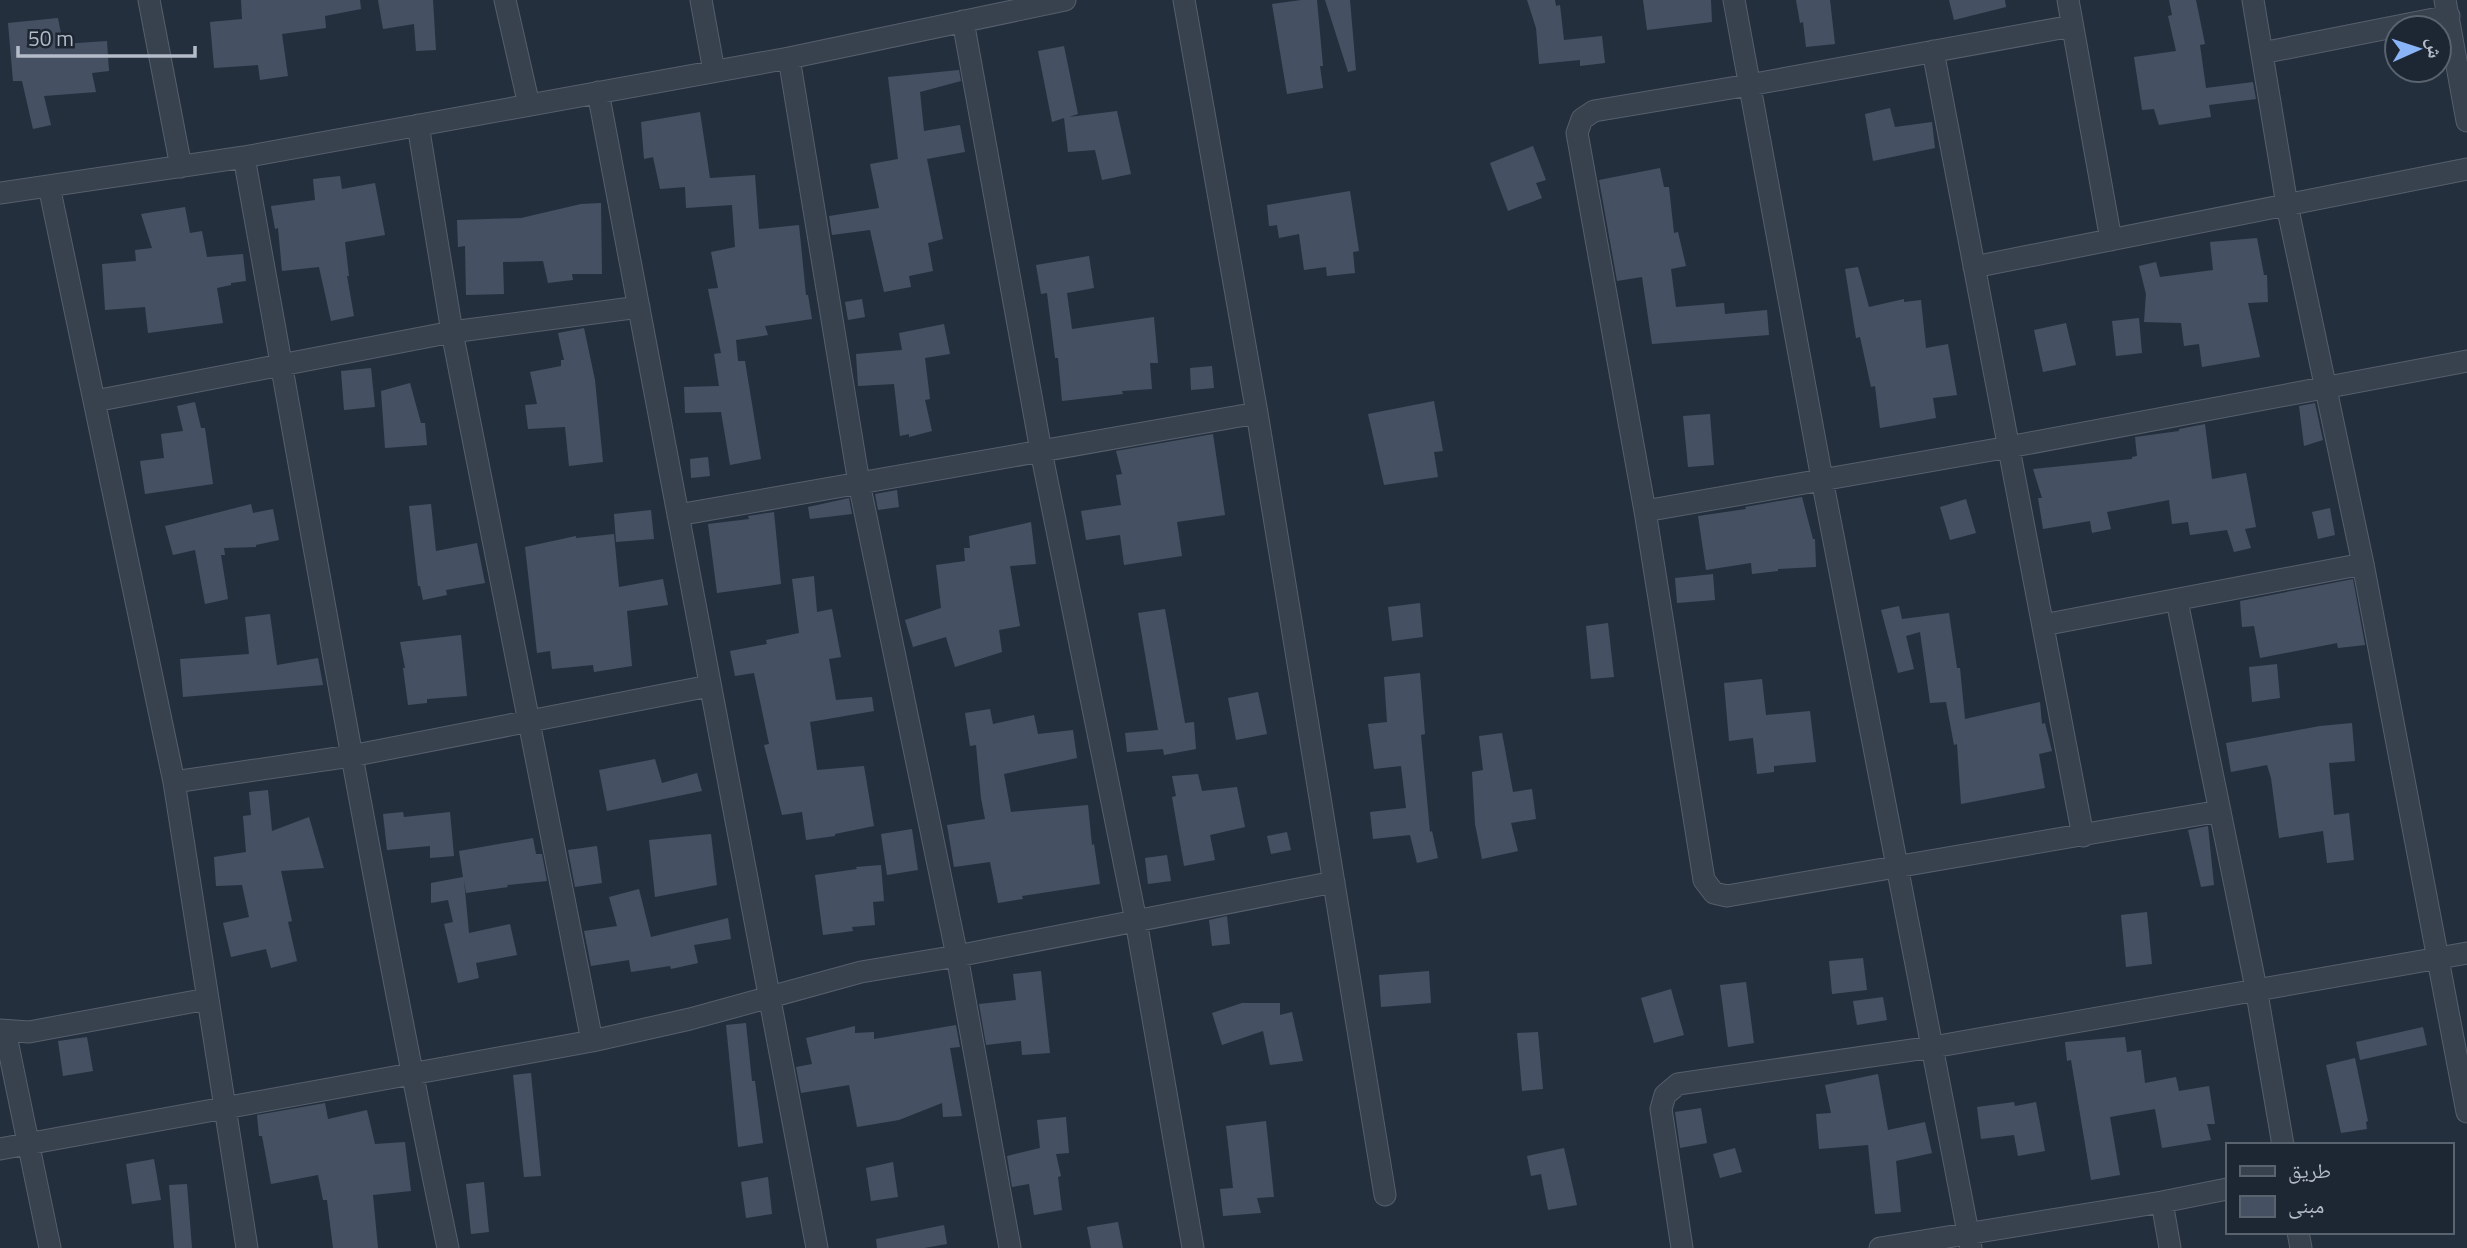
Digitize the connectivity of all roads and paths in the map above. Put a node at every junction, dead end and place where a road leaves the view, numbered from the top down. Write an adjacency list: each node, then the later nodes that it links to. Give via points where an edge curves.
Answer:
1 (149, 0): 23 (street)
2 (505, 0): 19 (street)
3 (701, 0): 16 (street)
4 (1065, 0): 9 (street)
5 (1184, 0): 36 (street)
6 (1734, 0): 17 (street)
7 (2068, 0): 12 (street)
8 (2253, 0): 14 (street)
9 (1022, 4): 11 (street)
10 (2447, 8): 14 (street); 20 (street)
11 (962, 21): 15 (street); 38 (street)
12 (2072, 26): 13 (street); 28 (street)
13 (1933, 51): 17 (street); 29 (street)
14 (2262, 52): 27 (street)
15 (789, 58): 16 (street); 40 (street)
16 (714, 71): 18 (street)
17 (1749, 85): 39 (street); 41 (street, via 1594,111 1582,119 1577,133)
18 (598, 92): 19 (street); 30 (street)
19 (529, 105): 21 (street)
20 (2467, 121)
21 (418, 125): 22 (street); 31 (street)
22 (244, 157): 23 (street); 33 (street)
23 (181, 167): 25 (street)
24 (2467, 169): 27 (street)
25 (49, 186): 26 (street); 35 (street)
26 (0, 193)
27 (2287, 205): 28 (street); 34 (street)
28 (2111, 240): 29 (street)
29 (1974, 267): 37 (street)
30 (639, 307): 31 (street); 42 (street)
31 (452, 332): 33 (street); 47 (street)
32 (2467, 361): 34 (street)
33 (282, 366): 35 (street); 48 (street)
34 (2324, 388): 37 (street); 43 (street)
35 (95, 401): 49 (street)
36 (1257, 413): 38 (street); 53 (street)
37 (2009, 447): 39 (street); 45 (street)
38 (1041, 451): 40 (street); 54 (street)
39 (1822, 480): 41 (street); 52 (street)
40 (859, 483): 42 (street); 56 (street)
41 (1645, 511): 52 (street, via 1704,880 1714,893 1727,896)
42 (678, 515): 46 (street)
43 (2363, 564): 44 (street); 57 (street)
44 (2177, 601): 45 (street); 50 (street)
45 (2043, 625): 51 (street)
46 (709, 686): 47 (street); 59 (street)
47 (527, 720): 48 (street); 62 (street)
48 (351, 756): 49 (street); 64 (street)
49 (174, 782): 60 (street)
50 (2220, 811): 51 (street); 58 (street)
51 (2084, 836): 52 (street)
52 (1897, 868): 63 (street)
53 (1334, 882): 54 (street); 71 (street)
54 (1136, 921): 56 (street); 79 (street)
55 (2467, 953): 57 (street)
56 (957, 956): 59 (street, via 861,972); 78 (street)
57 (2437, 958): 58 (street); 66 (street)
58 (2256, 988): 63 (street); 67 (street)
59 (770, 996): 62 (street); 77 (street)
60 (207, 999): 61 (street, via 29,1032); 65 (street)
61 (3, 1031): 68 (street)
62 (593, 1041): 64 (street)
63 (1933, 1047): 73 (street); 80 (street, via 1678,1084 1665,1095 1661,1110)
64 (412, 1075): 65 (street); 76 (street)
65 (225, 1110): 68 (street); 75 (street)
66 (2467, 1112)
67 (2283, 1143)
68 (30, 1144): 69 (street); 74 (street)
69 (0, 1149)
70 (2226, 1189): 72 (street)
71 (1385, 1195)
72 (2162, 1202): 73 (street); 82 (street)
73 (1970, 1240): 81 (street)
74 (50, 1248)
75 (247, 1248)
76 (448, 1248)
77 (817, 1248)
78 (1010, 1248)
79 (1193, 1248)
80 (1682, 1248)
81 (1880, 1248)
82 (2170, 1248)

